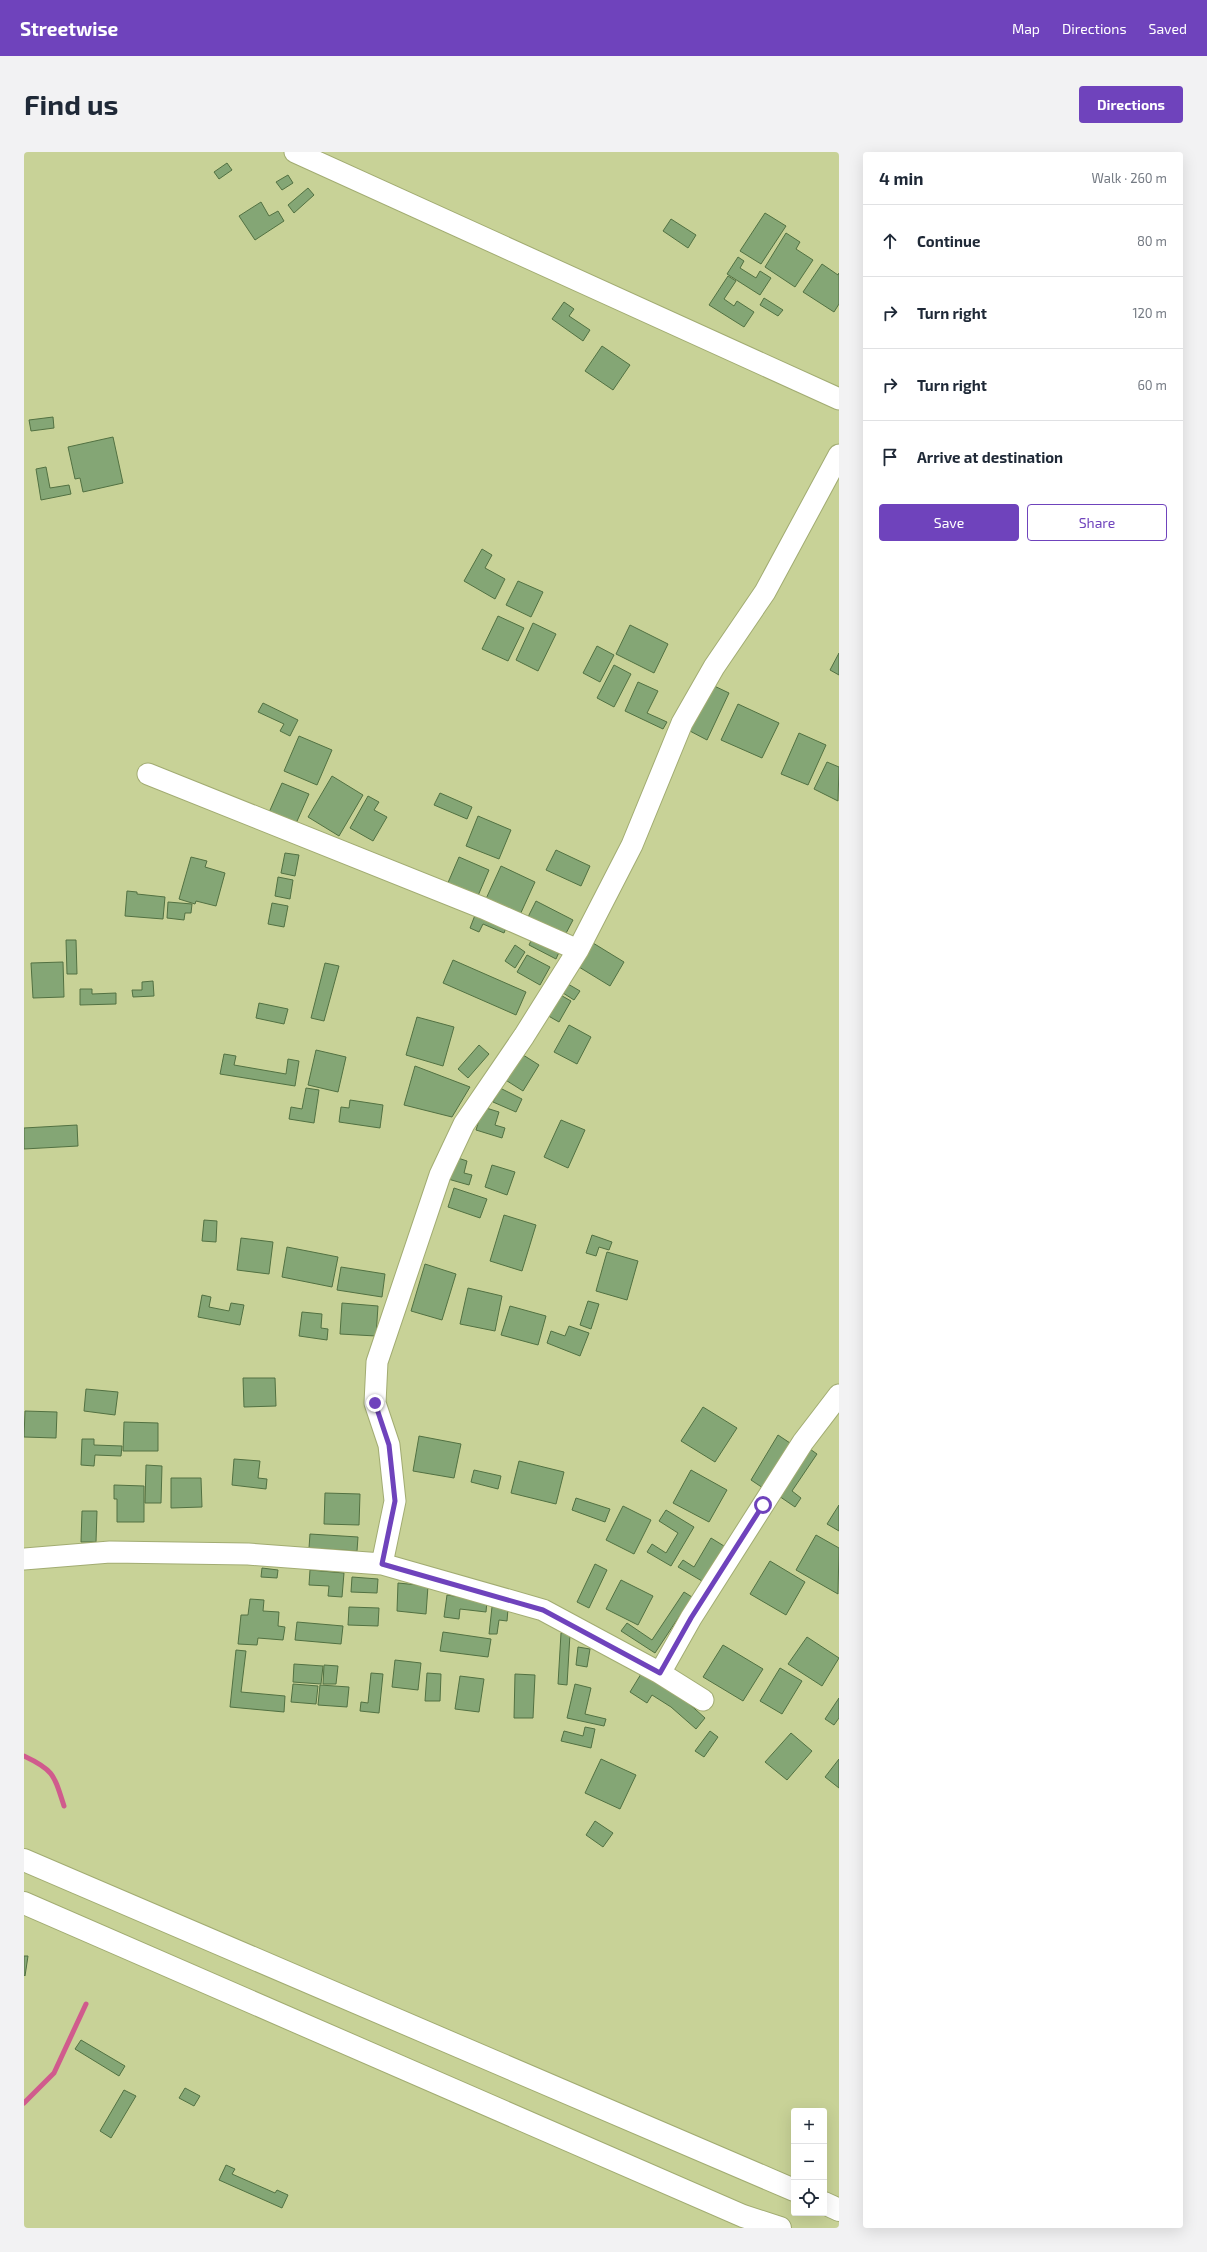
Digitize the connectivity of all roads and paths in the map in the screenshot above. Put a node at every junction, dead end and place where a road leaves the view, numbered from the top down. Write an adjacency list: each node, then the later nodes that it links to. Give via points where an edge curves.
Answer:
1 (294, 152): 2 (street)
2 (839, 399)
3 (839, 456): 5 (street, via 765,592 714,667 682,723 632,845)
4 (148, 774): 5 (street, via 483,908)
5 (578, 950): 8 (street, via 464,1124 440,1175 377,1362 375,1403 389,1445 395,1501)
6 (839, 1395): 9 (street, via 803,1442 691,1618)
7 (24, 1559): 8 (street, via 110,1552 248,1554)
8 (382, 1564): 9 (street, via 543,1610)
9 (660, 1673): 10 (street)
10 (703, 1700)
11 (24, 1860): 13 (main road)
12 (24, 1903): 16 (main road, via 736,2213)
13 (791, 2189)
14 (827, 2204): 15 (main road)
15 (839, 2210)
16 (780, 2228)

